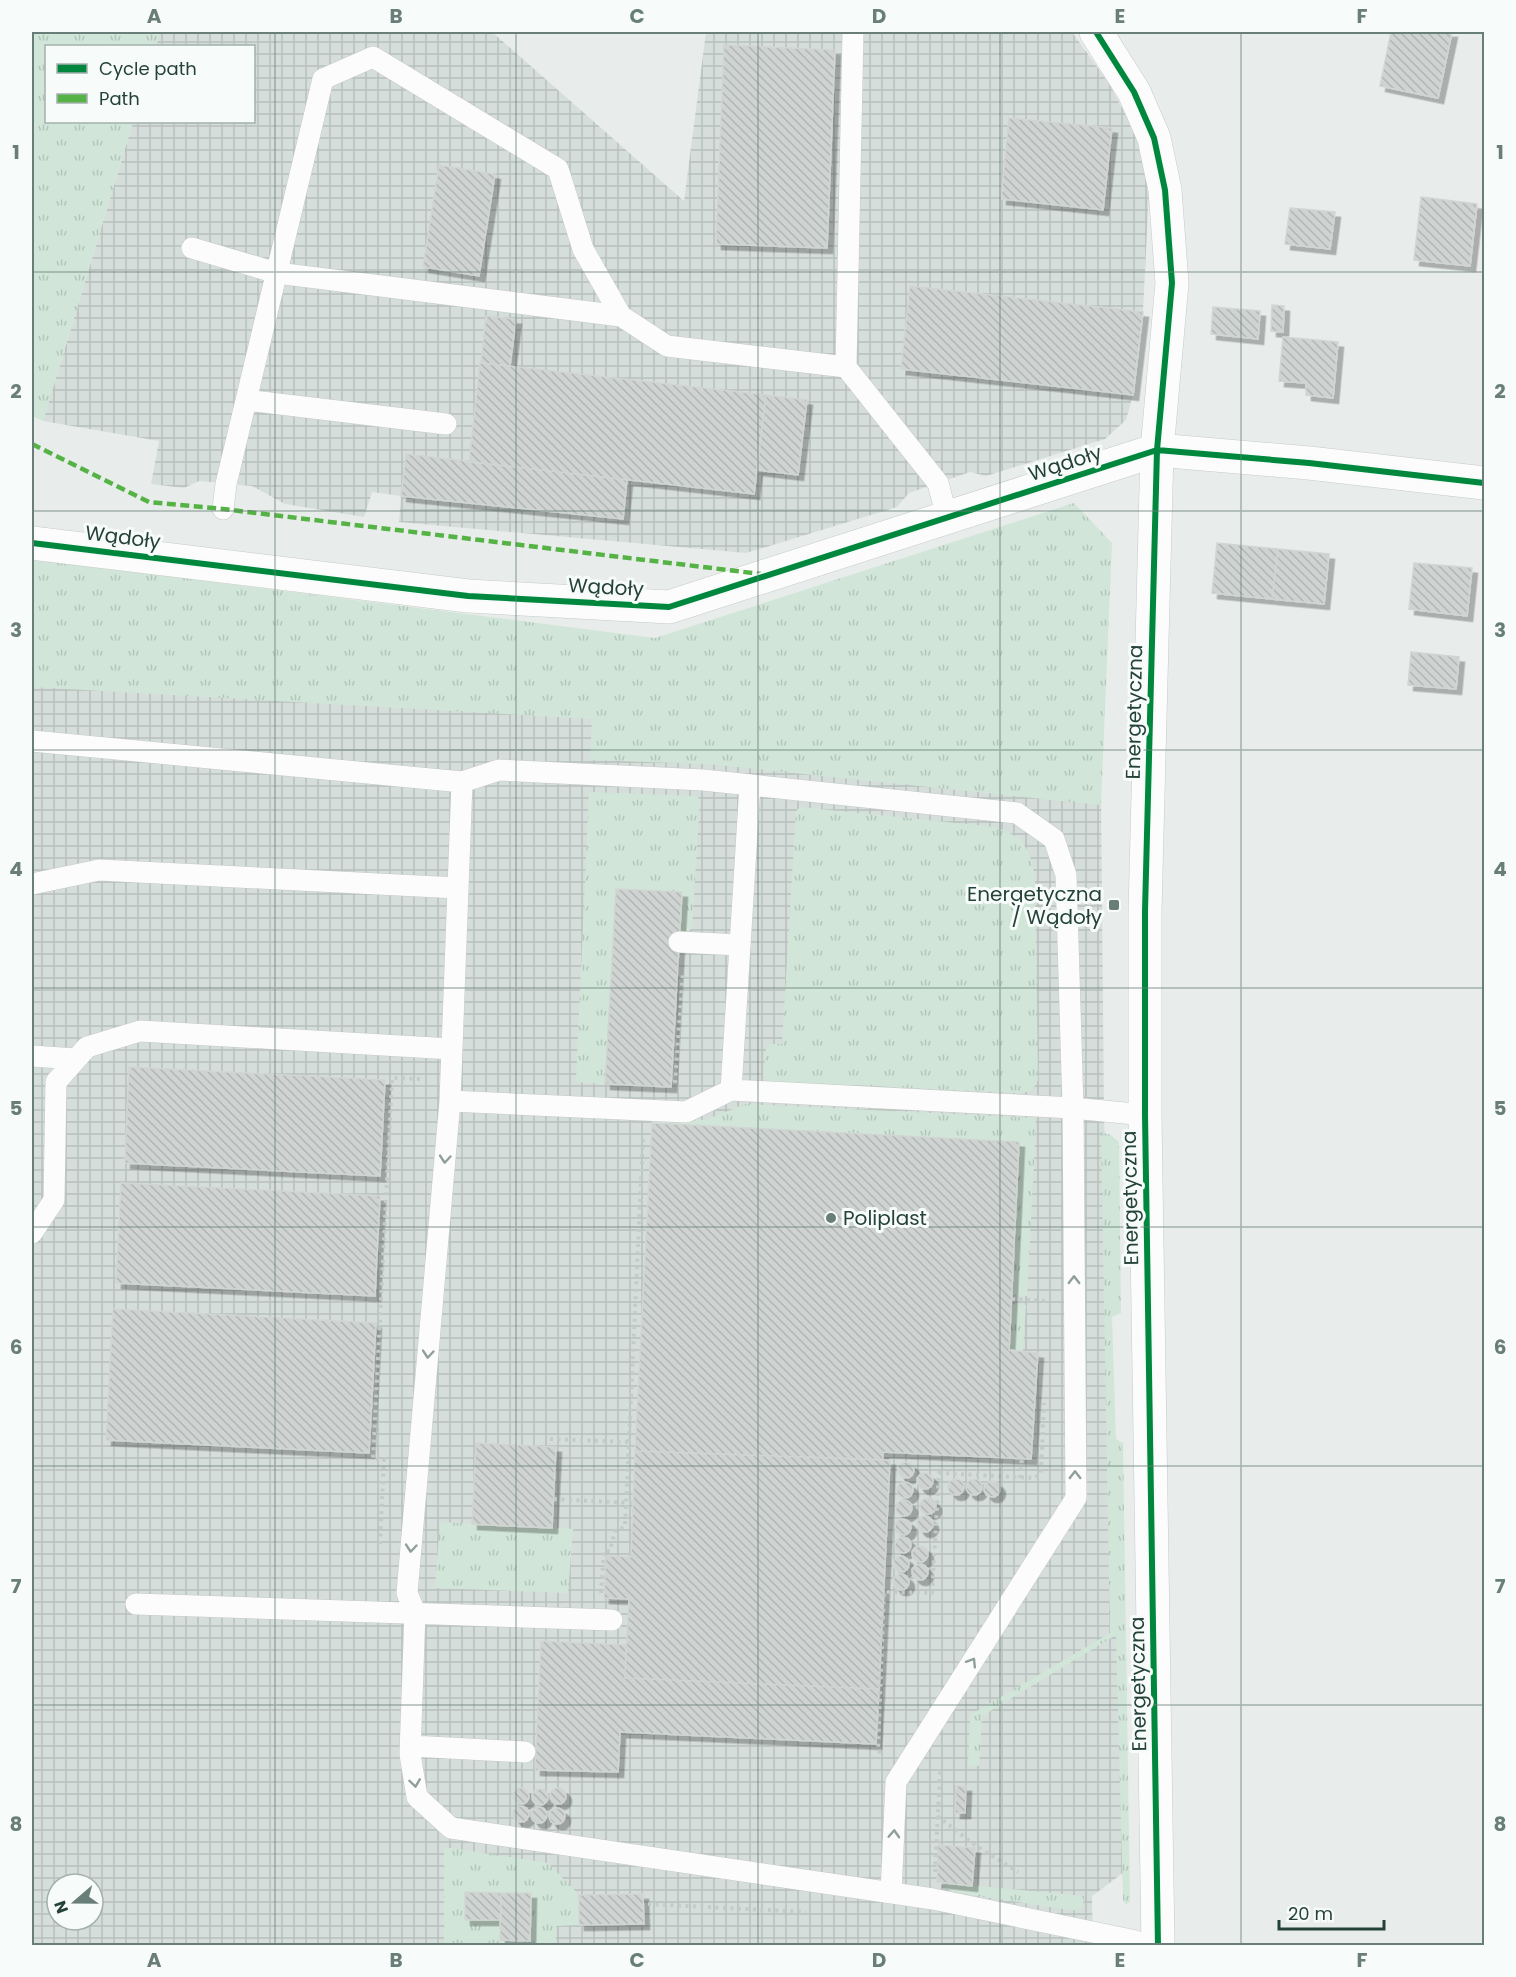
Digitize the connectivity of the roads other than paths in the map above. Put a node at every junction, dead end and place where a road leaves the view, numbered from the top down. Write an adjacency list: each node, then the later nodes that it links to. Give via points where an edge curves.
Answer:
1 (853, 32): 6 (lane)
2 (1096, 32): 9 (street, via 1134,92 1154,138 1165,190 1172,283)
3 (192, 248): 4 (lane)
4 (277, 273): 5 (lane); 5 (lane, via 323,79 373,57 558,169 583,249); 7 (lane)
5 (621, 316): 6 (lane, via 667,346)
6 (846, 367): 12 (lane, via 938,483)
7 (246, 400): 8 (lane); 11 (lane)
8 (446, 424)
9 (1157, 450): 10 (street, Wądoły); 12 (street, Wądoły); 27 (street, Energetyczna, via 1145,911)
10 (1485, 483)
11 (223, 509)
12 (947, 518): 13 (street, Wądoły, via 669,607 468,596)
13 (32, 543)
14 (32, 741): 15 (lane)
15 (462, 782): 16 (lane, via 499,770); 18 (lane)
16 (750, 784): 20 (lane); 26 (lane, via 1017,813 1054,839 1065,875)
17 (32, 884): 18 (lane, via 99,870)
18 (458, 888): 21 (lane)
19 (679, 942): 20 (lane)
20 (740, 945): 24 (lane)
21 (452, 1049): 23 (lane, via 140,1031 87,1047); 25 (lane)
22 (32, 1056): 23 (lane)
23 (75, 1059): 28 (lane, via 56,1082 54,1200)
24 (731, 1090): 25 (lane, via 686,1112); 26 (lane)
25 (451, 1091): 30 (lane, one-way to 30, via 407,1593)
26 (1073, 1108): 27 (lane); 34 (lane, one-way to 26, via 896,1782 1076,1498)
27 (1145, 1115): 35 (street, Energetyczna)
28 (32, 1233)
29 (136, 1604): 30 (lane)
30 (415, 1612): 31 (lane); 32 (lane)
31 (612, 1620)
32 (411, 1746): 33 (lane); 34 (lane, one-way to 34, via 417,1797 451,1828)
33 (525, 1752)
34 (891, 1893): 35 (lane)
35 (1143, 1943)

